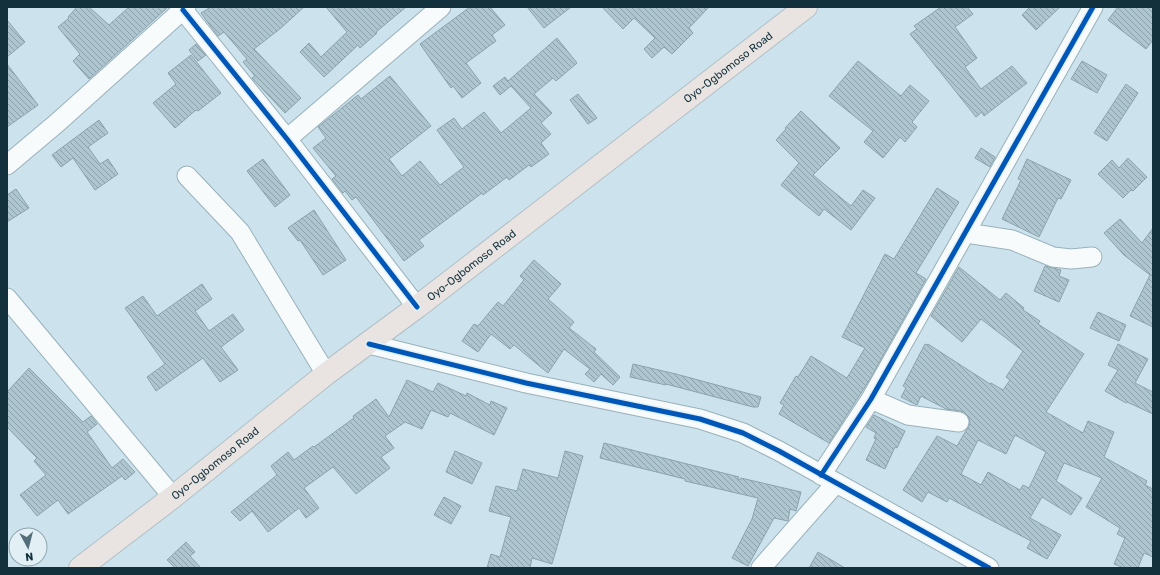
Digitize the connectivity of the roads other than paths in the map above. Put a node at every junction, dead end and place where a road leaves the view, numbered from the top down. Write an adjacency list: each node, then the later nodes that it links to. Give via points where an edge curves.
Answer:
1 (441, 7): 5 (street)
2 (806, 7): 11 (highway, Oyo-Ogbomoso Road)
3 (1093, 7): 8 (street)
4 (185, 8): 5 (street); 6 (street, via 57,123)
5 (287, 138): 11 (street)
6 (7, 164)
7 (187, 176): 13 (street, via 240,232)
8 (966, 233): 9 (street, via 1012,240 1053,257 1071,260); 14 (street)
9 (1092, 257)
10 (7, 298): 17 (street)
11 (417, 307): 12 (highway, Oyo-Ogbomoso Road)
12 (369, 344): 13 (highway, Oyo-Ogbomoso Road); 16 (street, via 526,383 700,419 743,433)
13 (326, 374): 17 (highway, Oyo-Ogbomoso Road)
14 (871, 399): 15 (street, via 908,415); 16 (street)
15 (959, 422)
16 (829, 479): 18 (street); 20 (street)
17 (173, 497): 19 (highway, Oyo-Ogbomoso Road)
18 (970, 563): 21 (street)
19 (80, 568)
20 (761, 568)
21 (989, 568)

